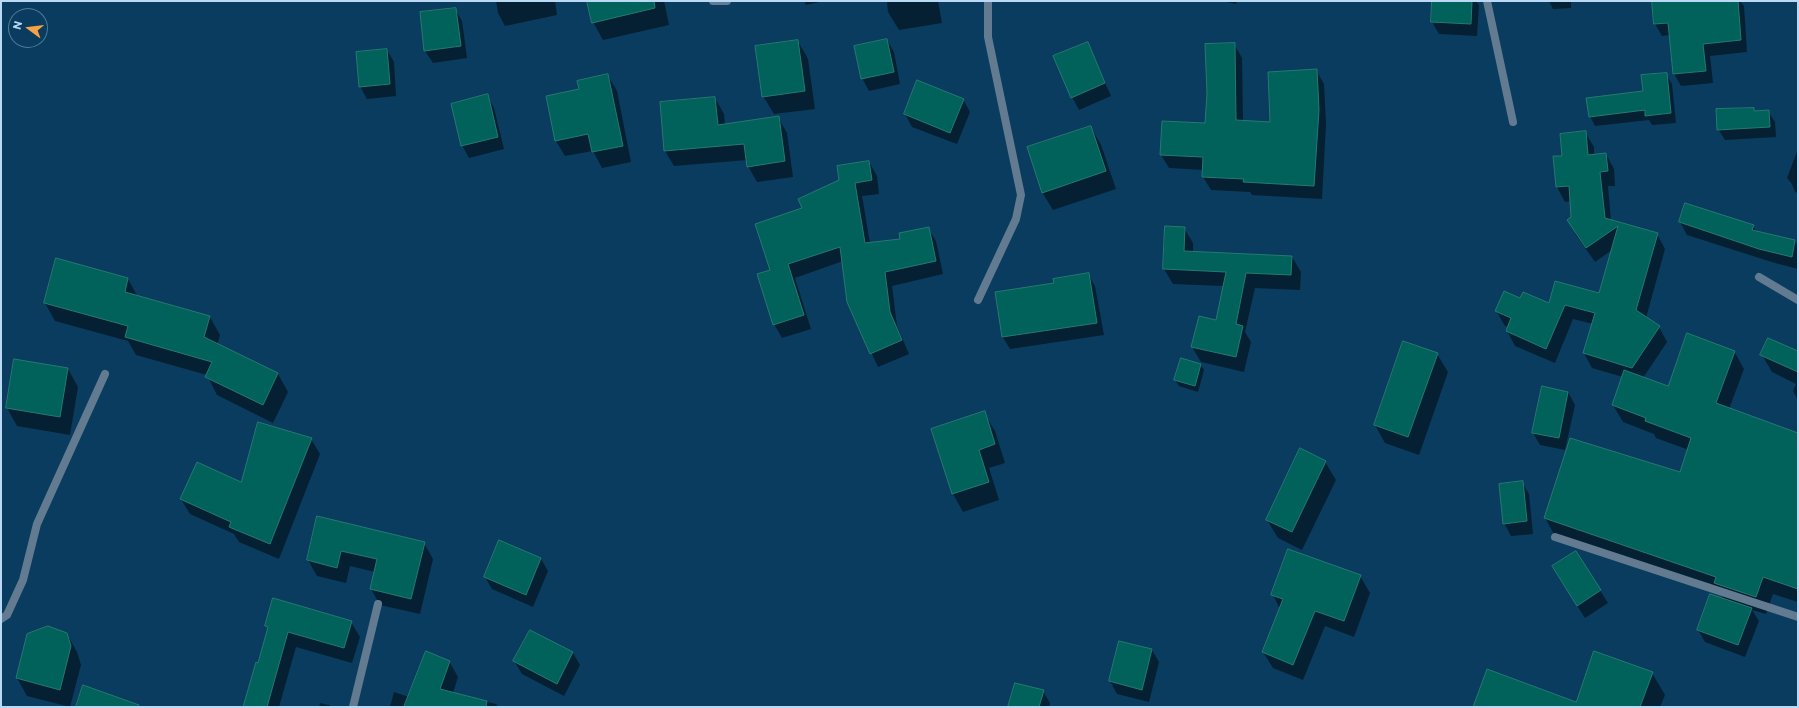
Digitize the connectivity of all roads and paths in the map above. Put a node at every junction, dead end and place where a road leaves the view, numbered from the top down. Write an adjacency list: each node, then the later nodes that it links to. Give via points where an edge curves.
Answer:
1 (713, 1): 2 (street)
2 (727, 1)
3 (988, 1): 7 (street, via 988,37 1021,195 1016,219)
4 (1487, 1): 5 (street)
5 (1513, 122)
6 (1759, 277): 8 (street)
7 (978, 300)
8 (1798, 300)
9 (106, 374): 13 (street, via 37,524 23,580 7,615)
10 (1555, 537): 12 (street)
11 (378, 604): 14 (street)
12 (1798, 617)
13 (1, 619)
14 (353, 707)

